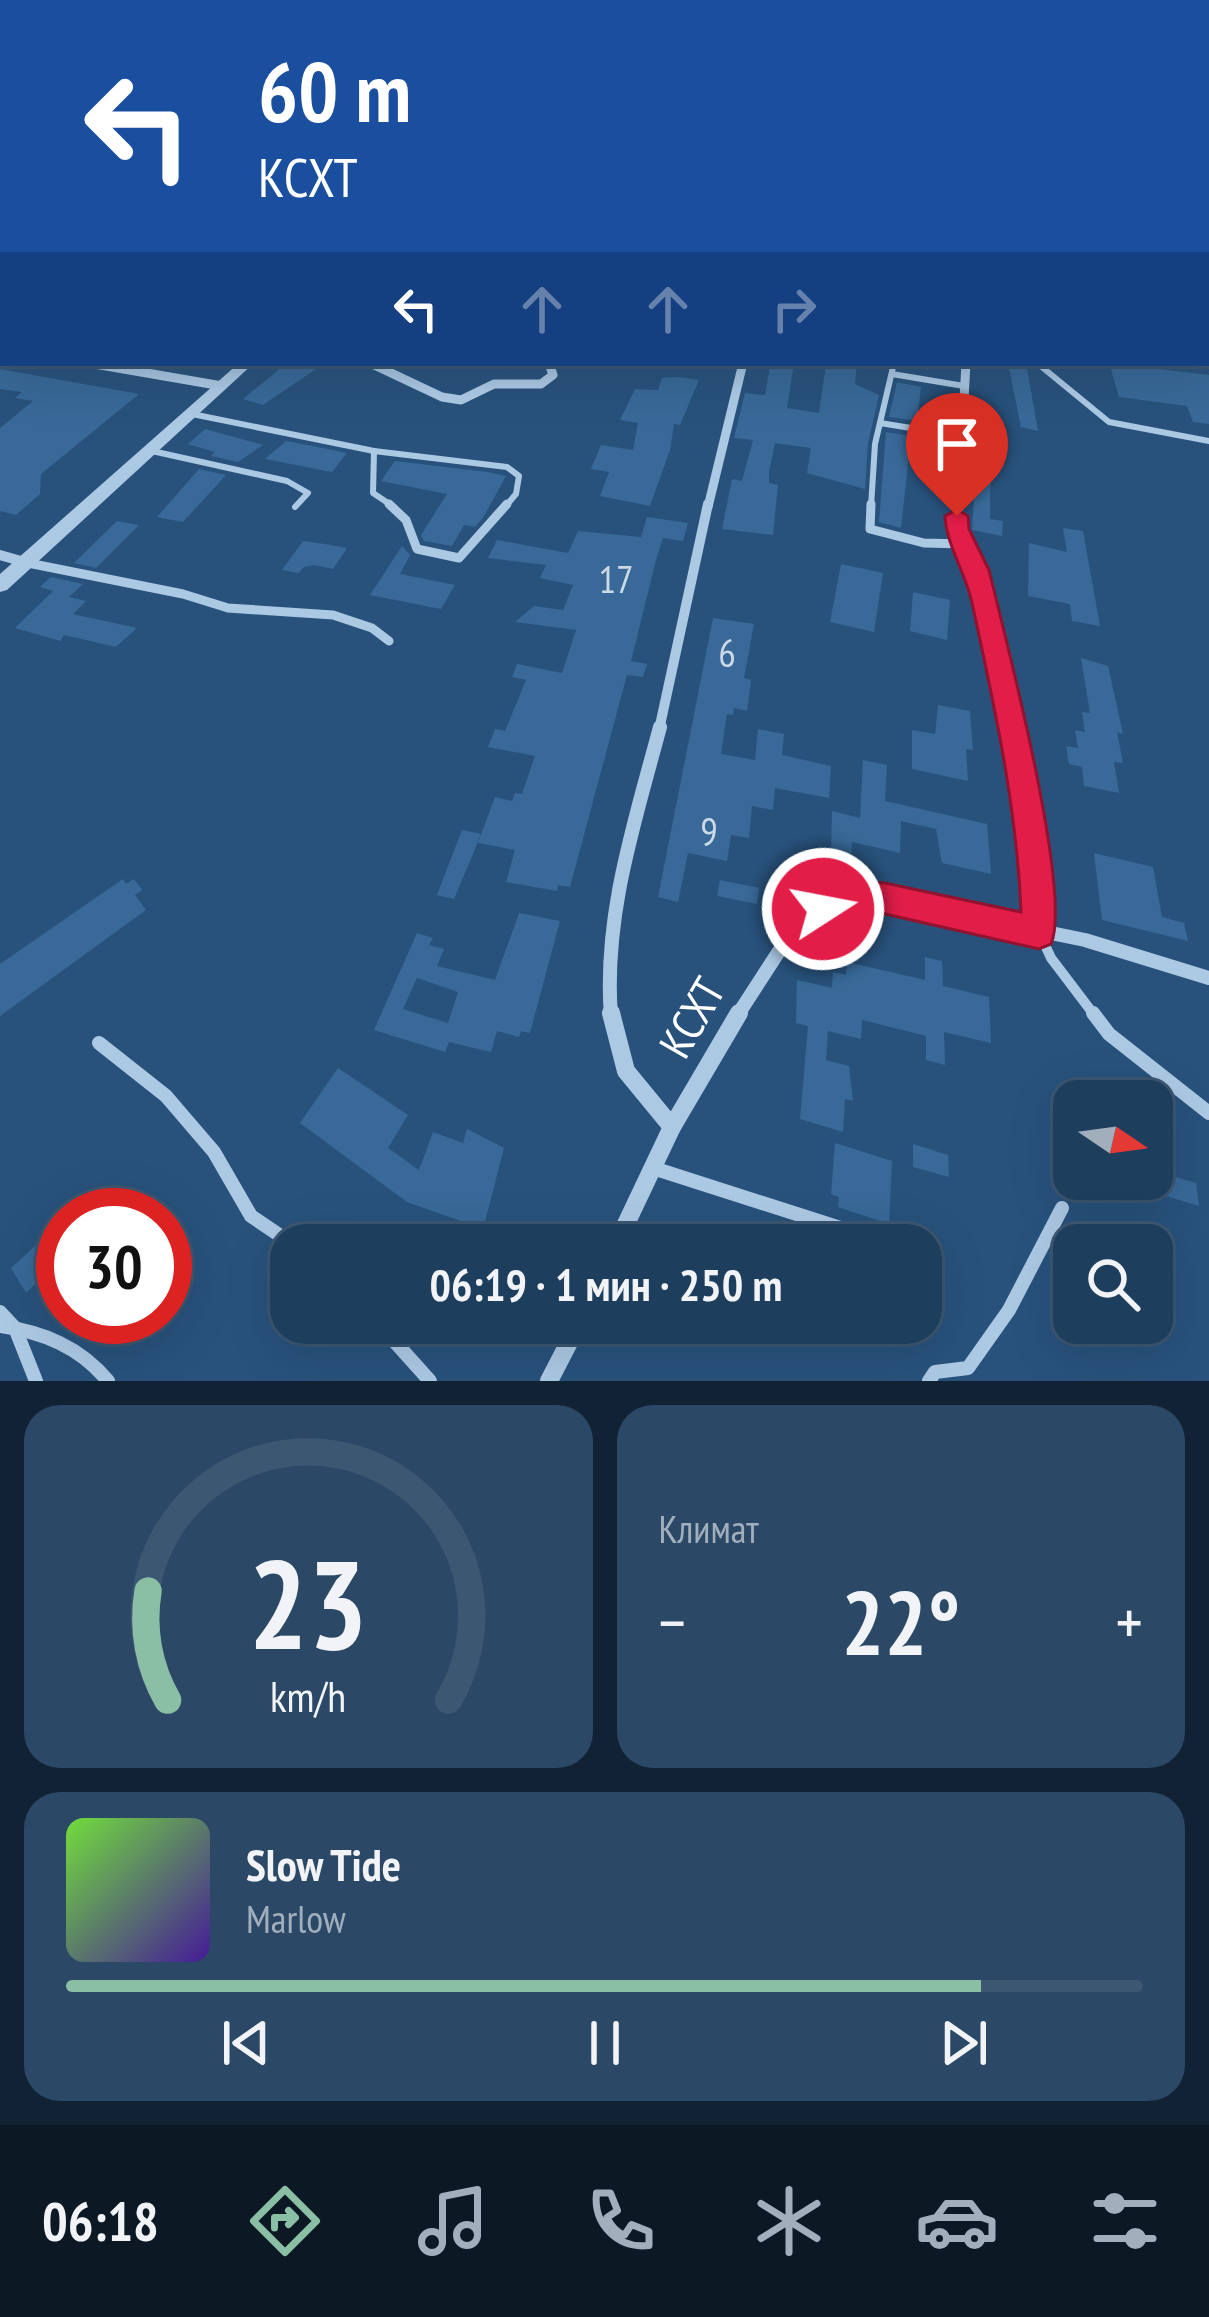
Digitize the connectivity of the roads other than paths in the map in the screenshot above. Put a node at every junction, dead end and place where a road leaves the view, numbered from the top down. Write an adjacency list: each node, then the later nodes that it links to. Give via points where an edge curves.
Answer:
1 (106, 366): 10 (street)
2 (244, 366): 10 (street)
3 (376, 366): 4 (street, via 461,400 494,383 541,383 553,375)
4 (550, 366)
5 (742, 366): 30 (street, КСХТ, via 615,916 612,1028 635,1093)
6 (893, 366): 9 (lane)
7 (966, 366): 11 (street)
8 (1040, 366): 15 (lane, via 1109,422)
9 (892, 374): 11 (lane); 13 (lane)
10 (222, 386): 12 (street)
11 (964, 386): 14 (street)
12 (192, 414): 16 (street); 17 (lane)
13 (880, 423): 14 (lane); 19 (lane, via 870,529)
14 (960, 436): 19 (street)
15 (1209, 441)
16 (152, 451): 18 (lane, via 287,481 308,493); 21 (street)
17 (374, 451): 17 (lane, via 506,467 519,476 516,494 459,558 417,549 406,517 373,498)
18 (296, 507)
19 (964, 544): 24 (street, via 999,666 1035,857)
20 (0, 555): 21 (street)
21 (28, 563): 22 (street); 23 (lane, via 226,608 339,618)
22 (0, 585)
23 (389, 641)
24 (1039, 932): 25 (street, КСХТ); 27 (lane, via 1109,1034); 30 (street, КСХТ, via 847,896 798,922)
25 (1209, 978)
26 (99, 1043): 35 (lane, via 166,1096 214,1152 251,1216)
27 (1189, 1092): 28 (lane); 29 (lane)
28 (1209, 1100)
29 (1209, 1113)
30 (672, 1126): 31 (street, КСХТ)
31 (653, 1168): 33 (street, КСХТ); 34 (lane)
32 (1062, 1208): 44 (lane, via 968,1368 935,1372)
33 (626, 1224)
34 (828, 1224)
35 (270, 1229)
36 (0, 1312): 37 (lane)
37 (8, 1327): 40 (lane); 41 (lane, via 34,1330 96,1364)
38 (396, 1344): 42 (lane)
39 (568, 1344): 43 (street)
40 (36, 1381)
41 (108, 1381)
42 (430, 1381)
43 (549, 1381)
44 (929, 1381)

